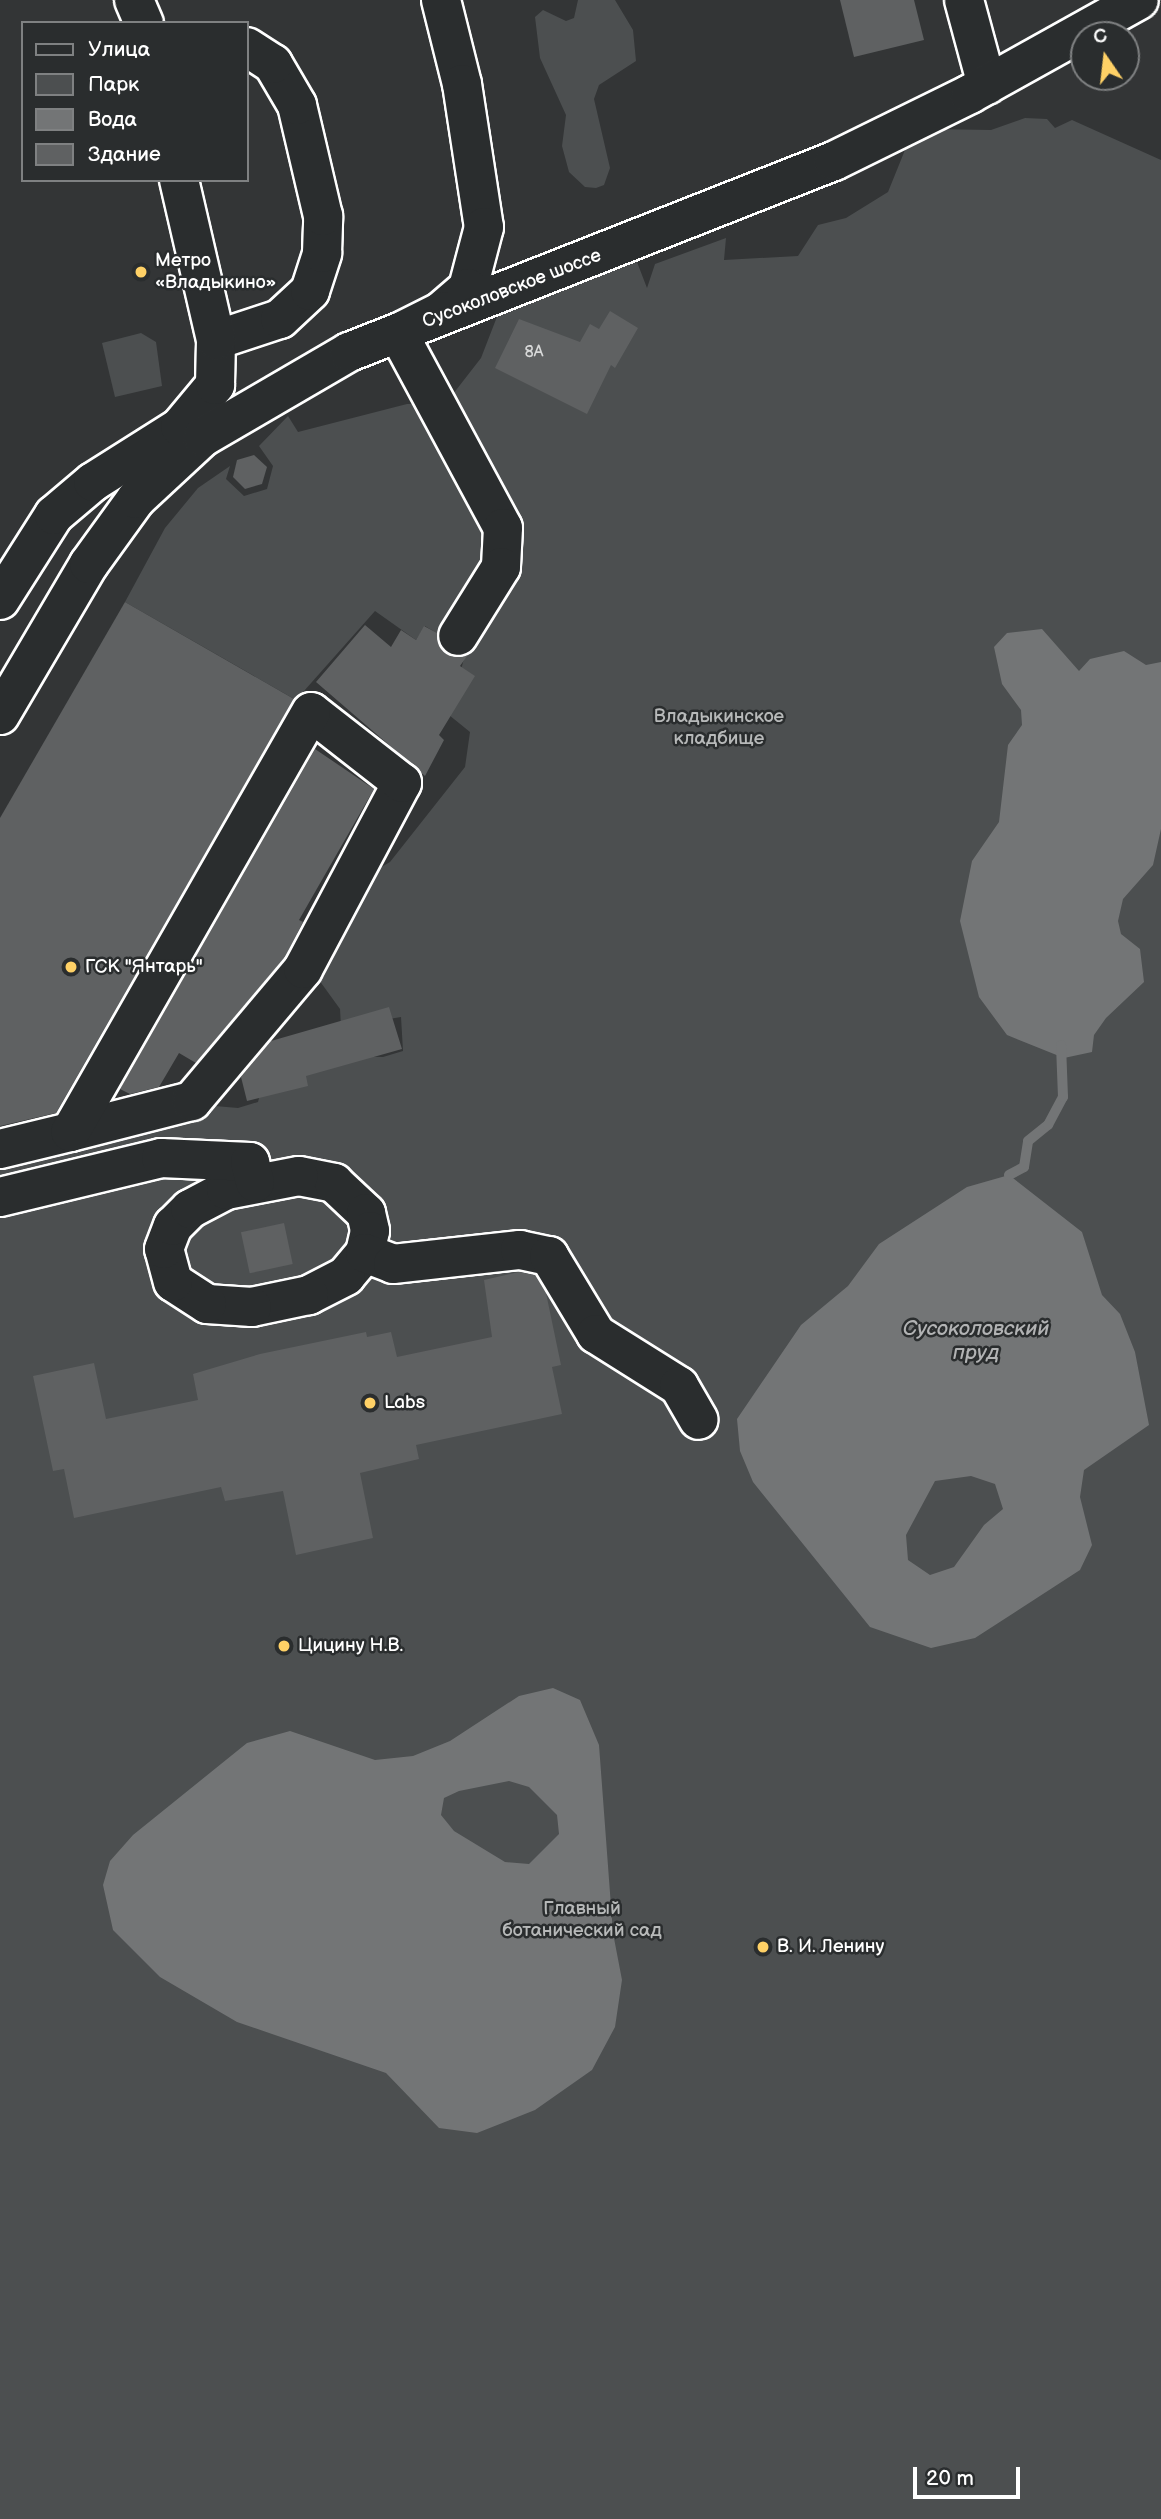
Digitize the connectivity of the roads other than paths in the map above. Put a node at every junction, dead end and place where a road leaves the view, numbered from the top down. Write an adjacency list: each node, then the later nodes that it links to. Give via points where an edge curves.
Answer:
1 (441, 0): 7 (street, via 463,84 484,227 468,288 442,311)
2 (964, 0): 5 (street)
3 (1139, 0): 5 (street, Сусоколовское шоссе)
4 (248, 48): 8 (street, via 273,64 297,105 323,216 322,253 310,291 280,319)
5 (987, 85): 7 (street, Сусоколовское шоссе, via 834,161)
6 (179, 182): 8 (street)
7 (398, 332): 9 (street, Сусоколовское шоссе); 13 (street, via 503,528 501,567)
8 (216, 340): 9 (street, via 236,372 257,384); 10 (street, via 219,372 190,418 68,502)
9 (300, 380): 11 (street, Сусоколовское шоссе, via 174,460 136,499)
10 (38, 534): 11 (street, via 50,526 81,534); 12 (street)
11 (89, 564): 14 (street, Сусоколовское шоссе)
12 (0, 600)
13 (458, 636)
14 (0, 715)
15 (70, 1132): 15 (street, via 192,1101 303,969 402,783 312,712); 16 (street)
16 (0, 1149)
17 (255, 1182): 18 (street, via 250,1162 160,1158); 19 (street, via 307,1177 341,1188 367,1217); 19 (street, via 203,1200 173,1226 164,1249 165,1266 185,1294 228,1308 285,1302 339,1281)
18 (0, 1197)
19 (365, 1253): 20 (street, via 393,1264 526,1249 549,1256 596,1334 679,1386)
20 (699, 1420)

